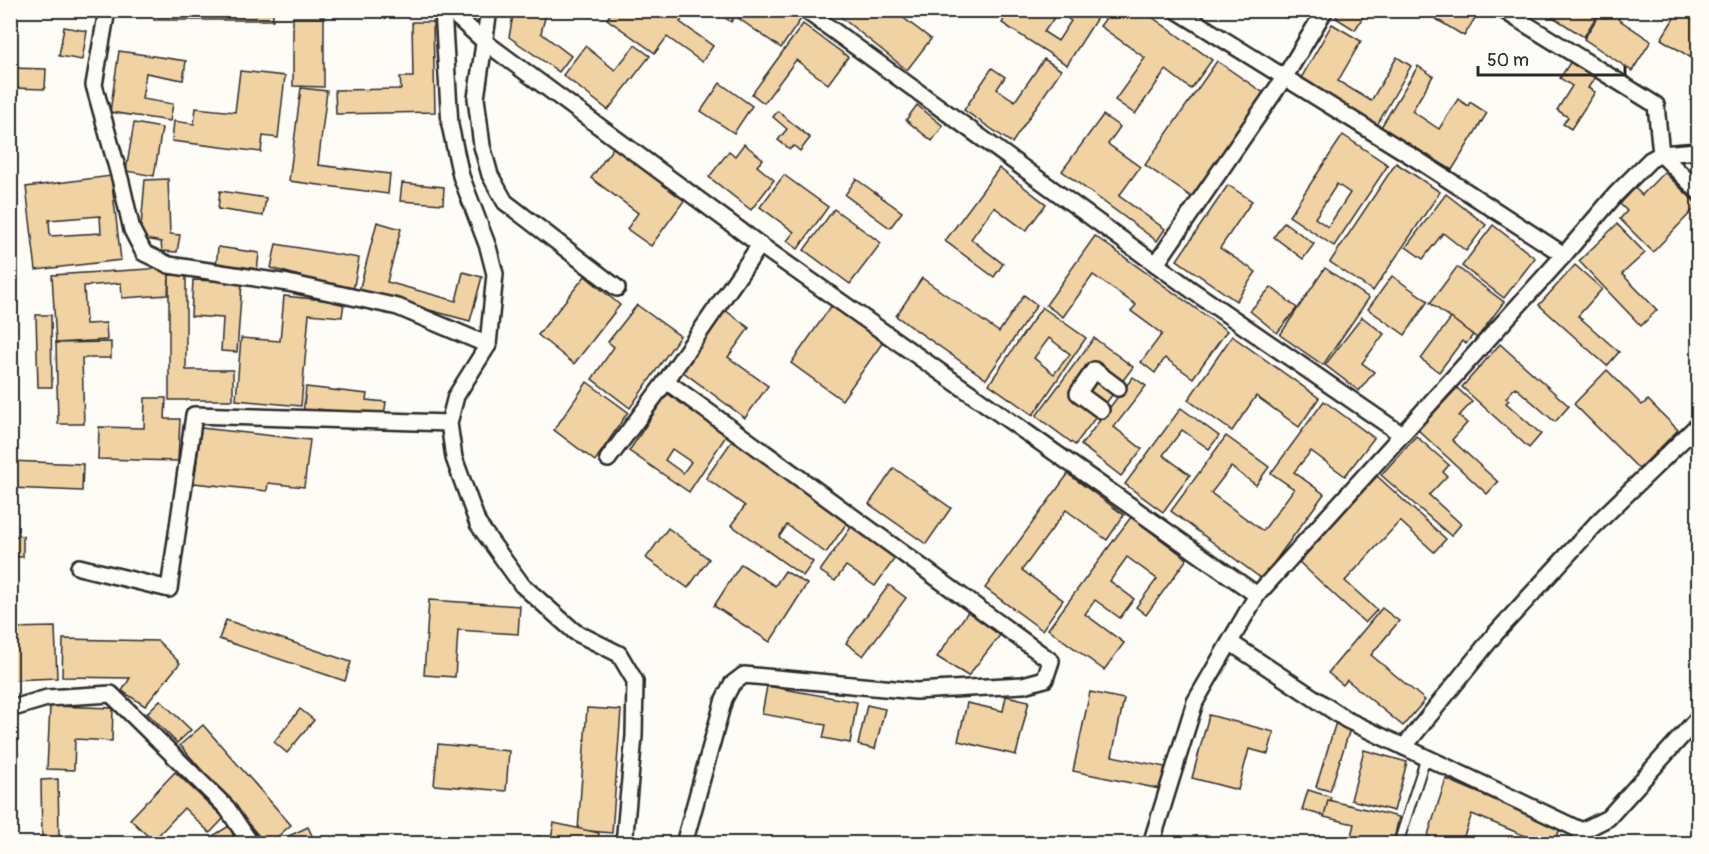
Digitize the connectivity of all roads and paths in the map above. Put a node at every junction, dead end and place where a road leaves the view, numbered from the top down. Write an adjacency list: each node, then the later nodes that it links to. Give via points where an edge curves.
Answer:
1 (107, 10): 18 (street, via 94,85 132,230 144,253 169,266 288,283 398,307)
2 (443, 10): 18 (street, via 450,125 461,176 495,274)
3 (449, 10): 9 (street)
4 (489, 10): 9 (street)
5 (805, 10): 16 (street)
6 (1176, 10): 10 (street)
7 (1325, 10): 10 (street)
8 (1503, 10): 12 (street, via 1656,105)
9 (485, 42): 14 (street); 17 (street, via 476,99 490,175 505,202)
10 (1284, 78): 15 (street); 16 (street)
11 (1698, 151): 12 (street)
12 (1661, 154): 13 (street); 15 (street, via 1616,194)
13 (1698, 192)
14 (760, 245): 19 (street); 27 (street)
15 (1564, 255): 24 (street)
16 (1156, 264): 24 (street)
17 (617, 288)
18 (488, 345): 22 (street, via 456,396)
19 (666, 381): 25 (street); 36 (street, via 1051,661 1045,679 1023,685 916,691 744,675 732,684 724,699)
20 (1118, 388): 21 (street, via 1094,370 1077,393)
21 (1101, 410)
22 (449, 423): 26 (street, via 194,415 169,589); 35 (street, via 454,458 478,524 515,576 575,632 619,654 635,681)
23 (1698, 425): 31 (street, via 1596,524 1495,634)
24 (1401, 434): 27 (street)
25 (608, 459)
26 (79, 567)
27 (1257, 595): 28 (street)
28 (1231, 643): 31 (street, via 1347,720); 37 (street, via 1195,702)
29 (10, 709): 34 (street, via 47,698 111,694 227,808)
30 (1698, 718): 33 (street, via 1608,818)
31 (1404, 747): 32 (street)
32 (1426, 757): 33 (street); 38 (lane)
33 (1581, 837)
34 (251, 843)
35 (624, 843)
36 (684, 843)
37 (1151, 843)
38 (1398, 843)

